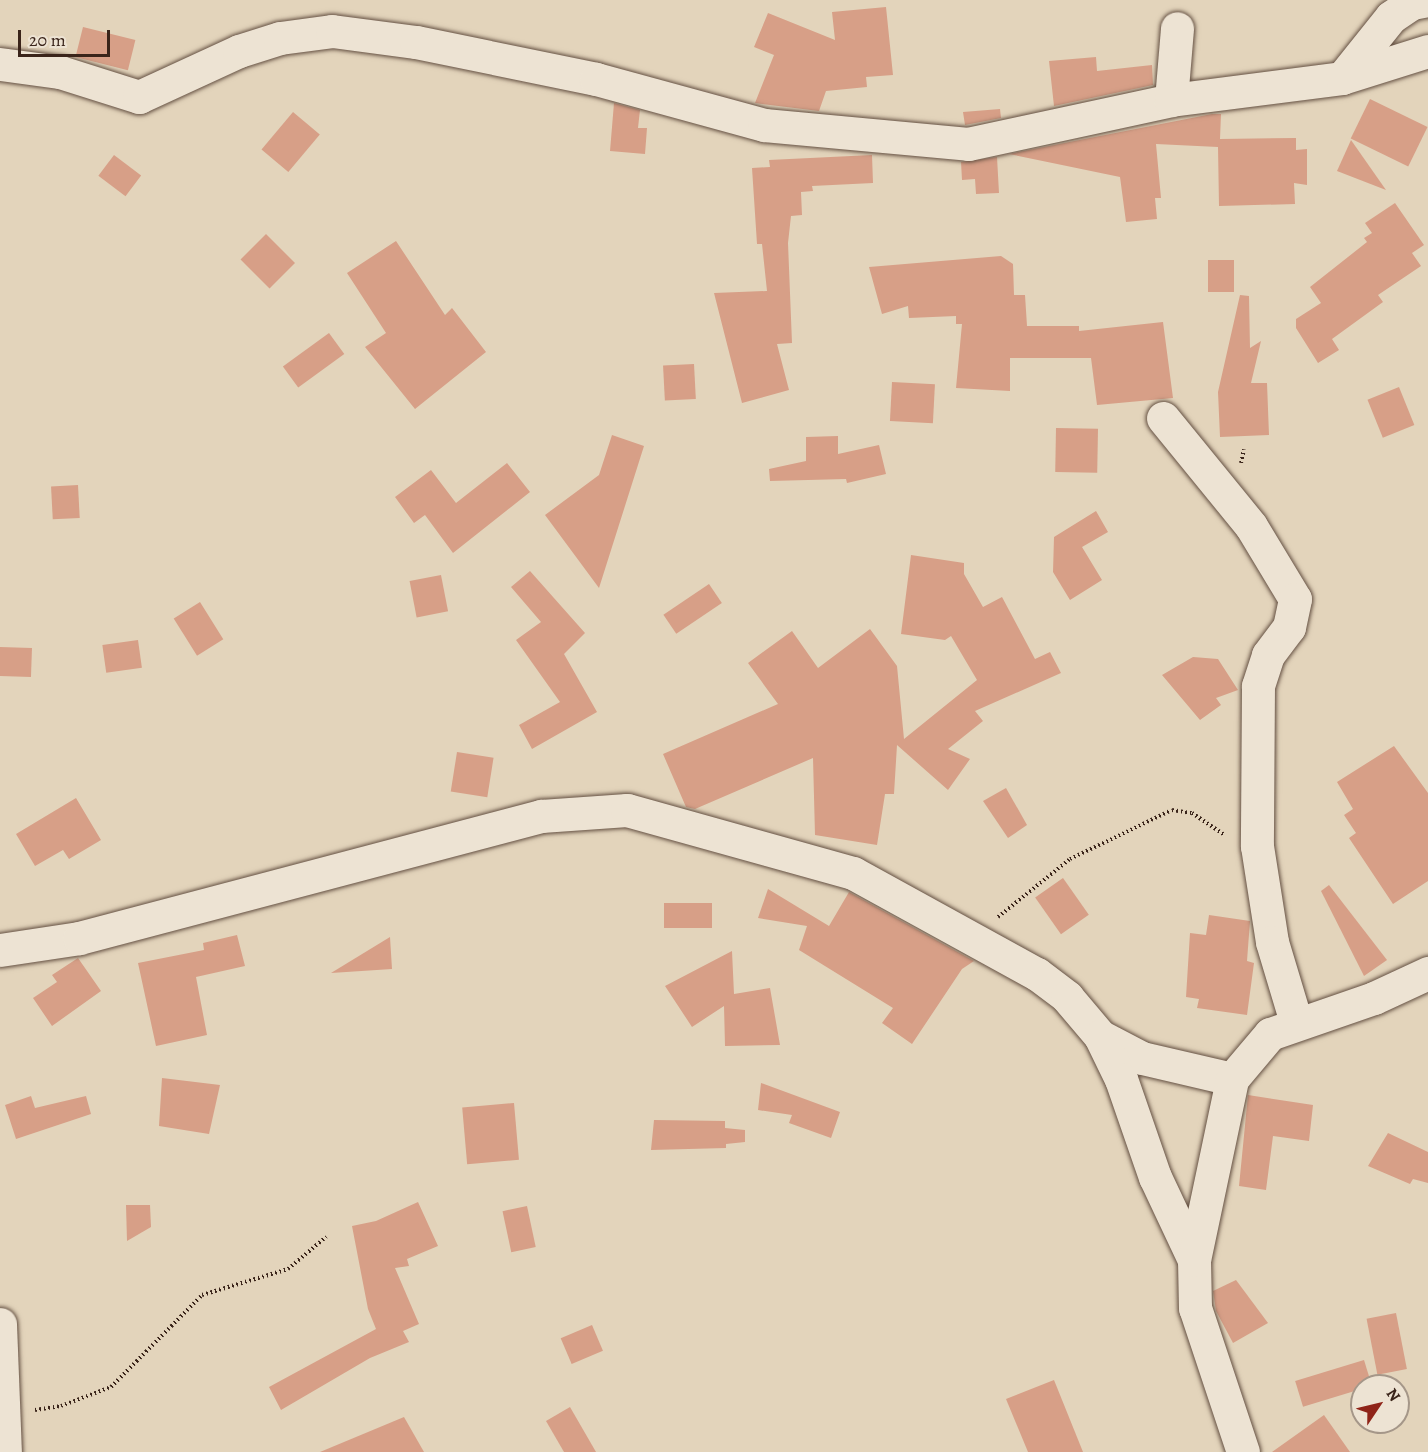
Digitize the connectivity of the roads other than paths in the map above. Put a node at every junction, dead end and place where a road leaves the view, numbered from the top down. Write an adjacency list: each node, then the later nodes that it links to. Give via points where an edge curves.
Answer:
1 (1428, 0): 5 (street, via 1412,3 1391,17)
2 (1177, 28): 6 (street)
3 (1428, 51): 5 (street)
4 (0, 64): 6 (street, via 60,72 139,97 239,51 280,38 332,31 416,42 552,69 764,125 968,144)
5 (1342, 78): 6 (street)
6 (1171, 100)
7 (1163, 418): 10 (street, via 1251,526 1295,599 1289,627 1268,655 1258,686 1257,846 1272,942)
8 (0, 950): 11 (street, via 80,938 541,816 627,810 853,873 975,938 1067,997)
9 (1428, 973): 10 (street, via 1374,998)
10 (1296, 1022): 12 (street, via 1270,1034)
11 (1100, 1035): 12 (street, via 1152,1061); 13 (street, via 1121,1079 1155,1177)
12 (1232, 1079): 13 (street)
13 (1194, 1260): 16 (street, via 1195,1308)
14 (0, 1324): 15 (street)
15 (5, 1452)
16 (1243, 1452)

